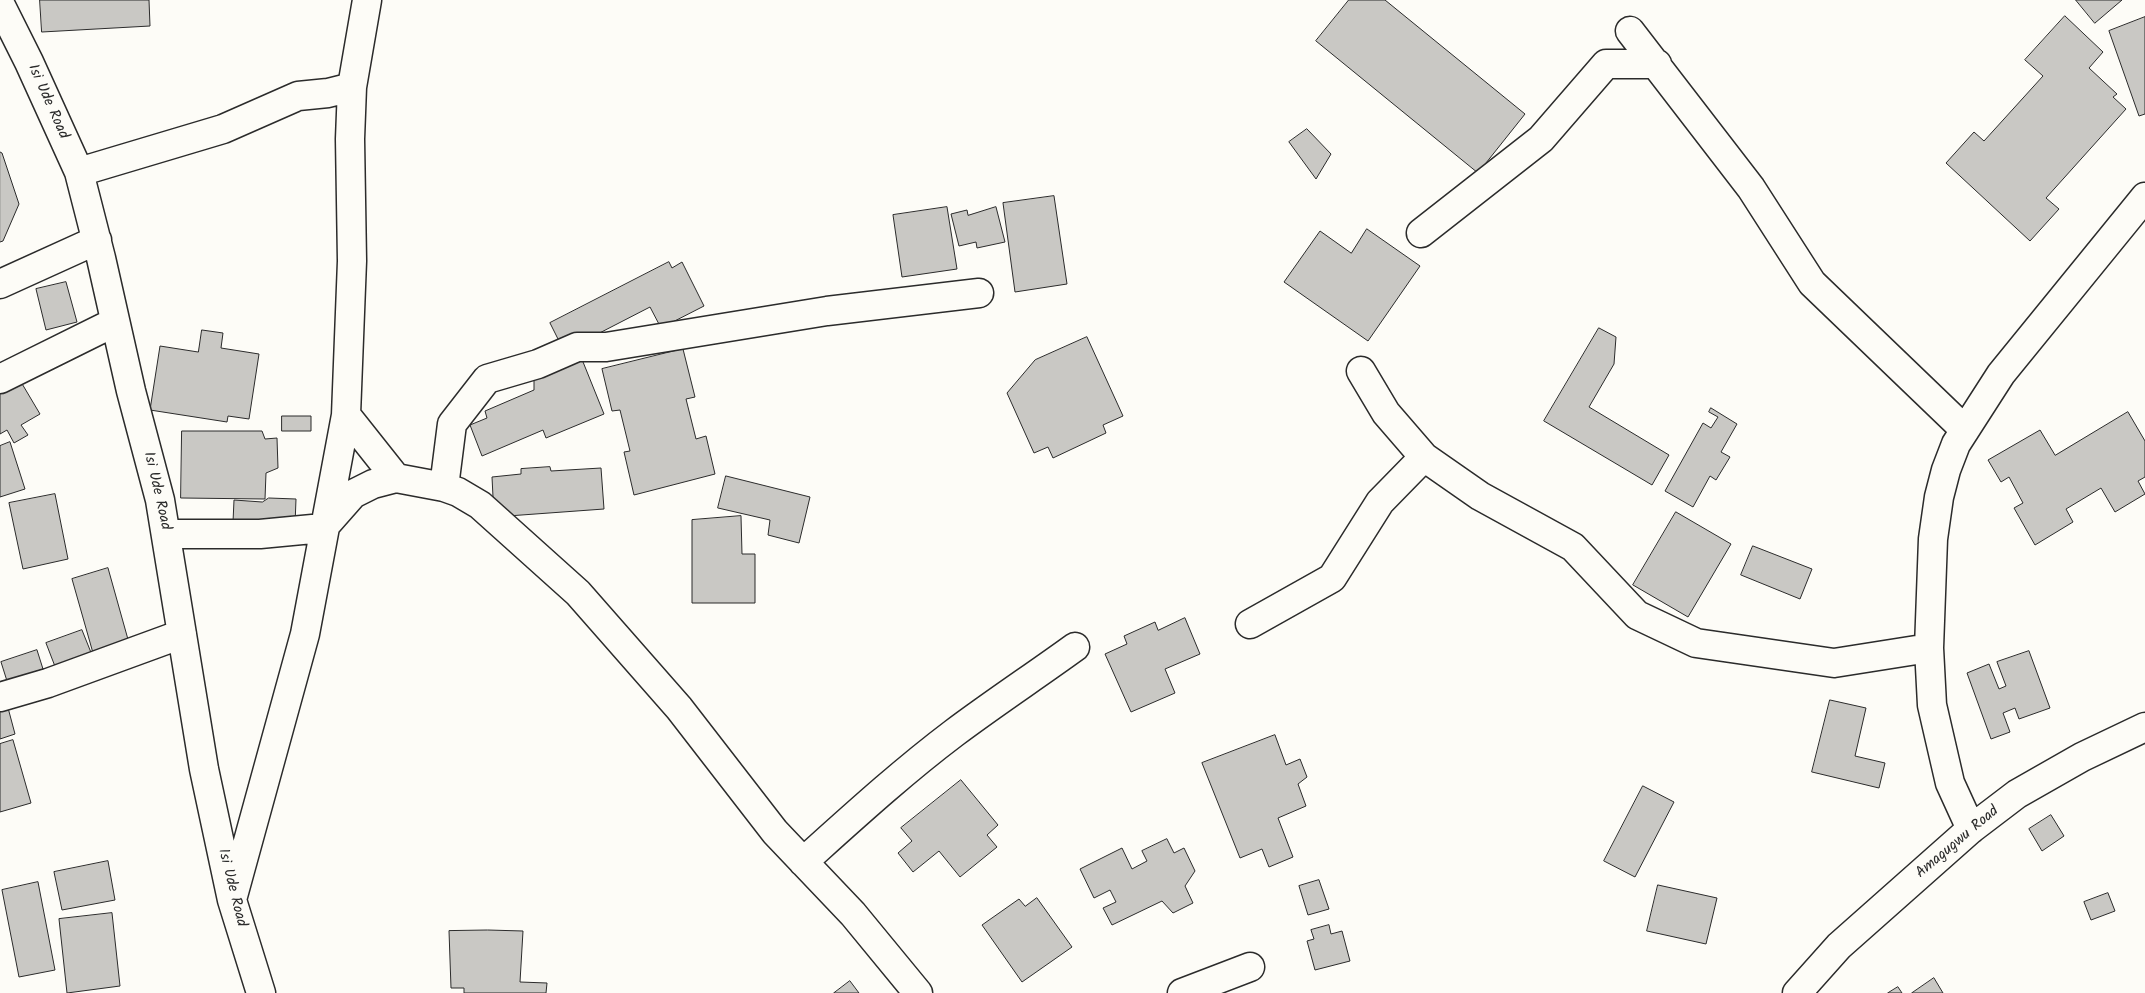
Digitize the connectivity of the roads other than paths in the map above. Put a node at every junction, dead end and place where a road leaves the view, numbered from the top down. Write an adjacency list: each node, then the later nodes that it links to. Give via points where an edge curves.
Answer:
1 (367, 0): 5 (street)
2 (0, 4): 6 (street, Isi Ude Road)
3 (1630, 31): 4 (street)
4 (1657, 64): 8 (street, via 1606,64 1541,139); 16 (street, via 1751,188 1812,284)
5 (352, 87): 6 (street, via 298,96 223,129); 15 (street, via 352,261)
6 (79, 172): 9 (street, Isi Ude Road)
7 (2145, 197): 16 (street, via 2001,374)
8 (1421, 233)
9 (96, 240): 10 (street); 12 (street, Isi Ude Road)
10 (0, 284)
11 (979, 292): 19 (street, via 827,311 606,347 577,347 538,364 486,379 452,424)
12 (114, 322): 14 (street); 21 (street, Isi Ude Road)
13 (1361, 371): 17 (street, via 1386,413)
14 (0, 379)
15 (346, 415): 18 (street); 20 (street)
16 (1965, 430): 25 (street, via 1956,444 1939,497 1933,539)
17 (1424, 457): 22 (street, via 1380,502 1332,578); 25 (street, via 1480,496 1573,547 1637,614 1696,643 1834,663)
18 (396, 478): 19 (street); 20 (street, via 353,494)
19 (444, 487): 29 (street, via 480,505 578,593 679,708)
20 (323, 528): 21 (street, via 260,534); 30 (street, via 305,634)
21 (166, 534): 23 (street, Isi Ude Road)
22 (1250, 624)
23 (182, 634): 26 (street, via 48,683); 30 (street, Isi Ude Road, via 204,769)
24 (1075, 646): 29 (street, via 908,769)
25 (1929, 648): 28 (street, via 1932,705 1941,748 1950,783)
26 (0, 696)
27 (2145, 727): 28 (street, Amagugwu Road, via 2082,757 2017,794)
28 (1970, 830): 35 (street, Amagugwu Road, via 1838,946)
29 (802, 862): 33 (street, via 853,914)
30 (232, 900): 32 (street, Isi Ude Road)
31 (1250, 967): 34 (street)
32 (261, 993)
33 (918, 993)
34 (1182, 993)
35 (1797, 993)

